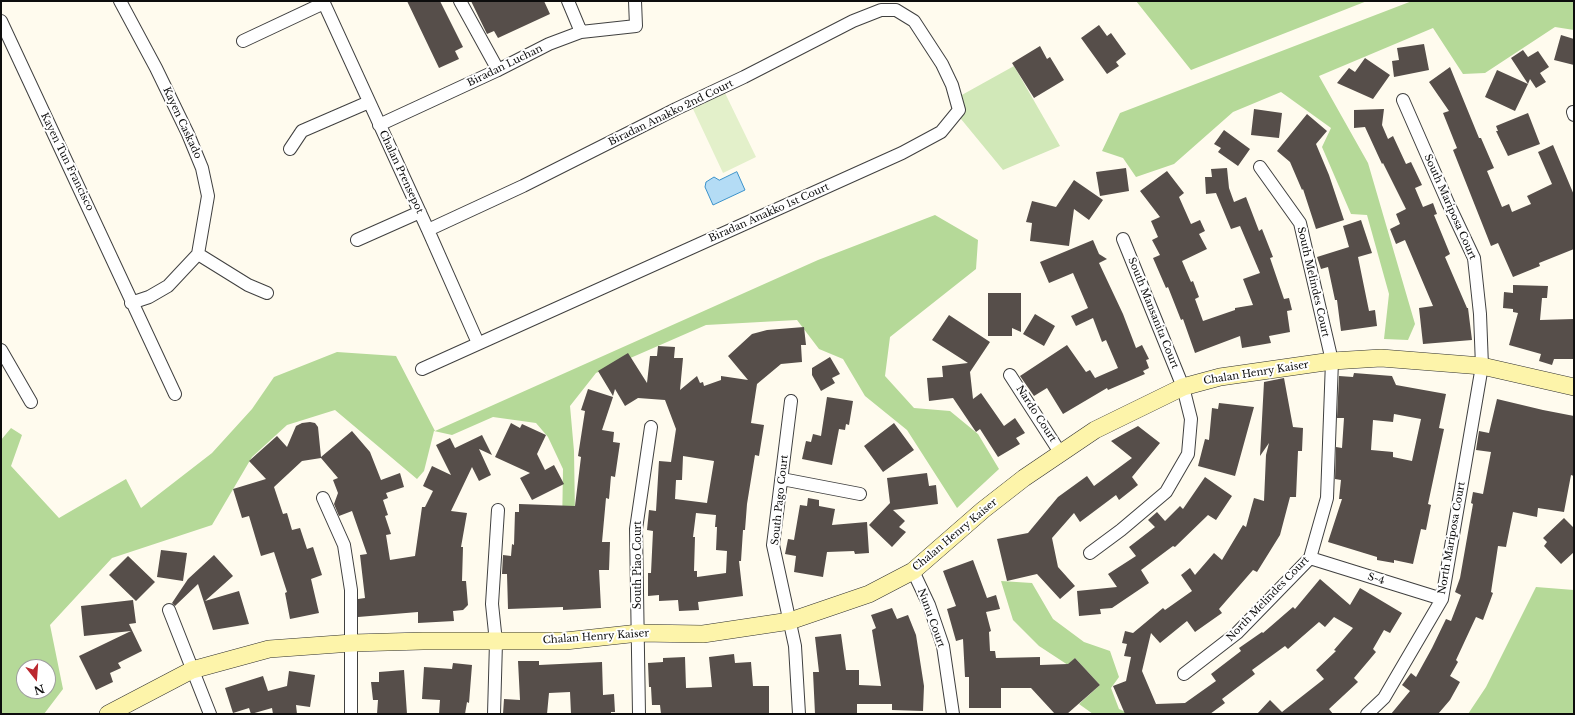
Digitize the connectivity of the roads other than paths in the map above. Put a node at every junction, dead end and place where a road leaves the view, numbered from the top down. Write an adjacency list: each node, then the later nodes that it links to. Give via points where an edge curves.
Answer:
1 (120, 1): 20 (street, Kayen Caskado, via 156,68 202,168 208,196)
2 (460, 1): 10 (street)
3 (568, 1): 8 (street)
4 (635, 1): 8 (street, Biradan Luchan, via 636,26)
5 (323, 2): 9 (street); 12 (street, Chalan Prensepot)
6 (914, 20): 17 (street, Biradan Anakko 2nd Court, via 896,10 881,10 853,21 523,186); 23 (street, Biradan Anakko 1st Court, via 942,64 952,85 959,110 940,132 902,153)
7 (1, 21): 22 (street, Kayen Tun Francisco, via 83,194)
8 (581, 32): 10 (street, Biradan Luchan)
9 (243, 41)
10 (498, 70): 13 (street, Biradan Luchan)
11 (1403, 100): 26 (street, South Mariposa Court, via 1474,258)
12 (369, 102): 13 (street, Chalan Prensepot); 14 (street, via 302,131)
13 (379, 125): 16 (street, Chalan Prensepot)
14 (290, 149)
15 (1260, 168): 25 (street, South Melindes Court, via 1300,223)
16 (420, 212): 17 (street, Chalan Prensepot); 19 (street)
17 (428, 230): 23 (street, Chalan Prensepot)
18 (1123, 239): 29 (street, South Mansanita Court)
19 (357, 240)
20 (198, 254): 21 (street, via 248,285); 22 (street, via 168,286 149,297)
21 (266, 293)
22 (131, 303): 31 (street, Kayen Tun Francisco)
23 (478, 344): 27 (street)
24 (1, 350): 33 (street)
25 (1332, 361): 26 (street, Chalan Henry Kaiser, via 1381,358); 29 (street, Chalan Henry Kaiser, via 1220,377); 41 (street, North Melindes Court, via 1327,498)
26 (1482, 366): 30 (street, Chalan Henry Kaiser); 43 (street, North Mariposa Court)
27 (422, 369)
28 (1010, 375): 35 (street, Nardo Court)
29 (1183, 387): 35 (street, Chalan Henry Kaiser, via 1095,430); 40 (street, South Mansanita Court, via 1191,419 1188,454 1166,492)
30 (1574, 387)
31 (175, 394)
32 (790, 400): 36 (street, South Pago Court)
33 (31, 402)
34 (652, 427): 46 (street, South Piao Court, via 636,530)
35 (1061, 454): 42 (street, Chalan Henry Kaiser, via 1024,478 983,510)
36 (782, 478): 37 (street); 45 (street, South Pago Court, via 773,544)
37 (860, 494)
38 (323, 498): 48 (street, via 344,545 351,590)
39 (498, 510): 47 (street, via 492,604)
40 (1090, 553)
41 (1310, 558): 43 (street, S-4); 50 (street, North Melindes Court, via 1237,633)
42 (913, 571): 45 (street, Chalan Henry Kaiser, via 869,594); 57 (street, Nunu Court, via 943,646)
43 (1442, 599): 58 (street, North Mariposa Court, via 1384,698)
44 (169, 610): 49 (street)
45 (790, 621): 46 (street, Chalan Henry Kaiser, via 703,634); 56 (street, South Pago Court, via 795,646)
46 (639, 633): 47 (street, Chalan Henry Kaiser, via 565,642); 55 (street, South Piao Court)
47 (496, 642): 48 (street, Chalan Henry Kaiser, via 423,640); 54 (street)
48 (352, 643): 49 (street, Chalan Henry Kaiser, via 269,649); 53 (street)
49 (192, 670): 51 (street, Chalan Henry Kaiser); 52 (street)
50 (1184, 674)
51 (108, 714)
52 (210, 714)
53 (351, 714)
54 (494, 714)
55 (640, 714)
56 (799, 714)
57 (952, 714)
58 (1368, 714)

